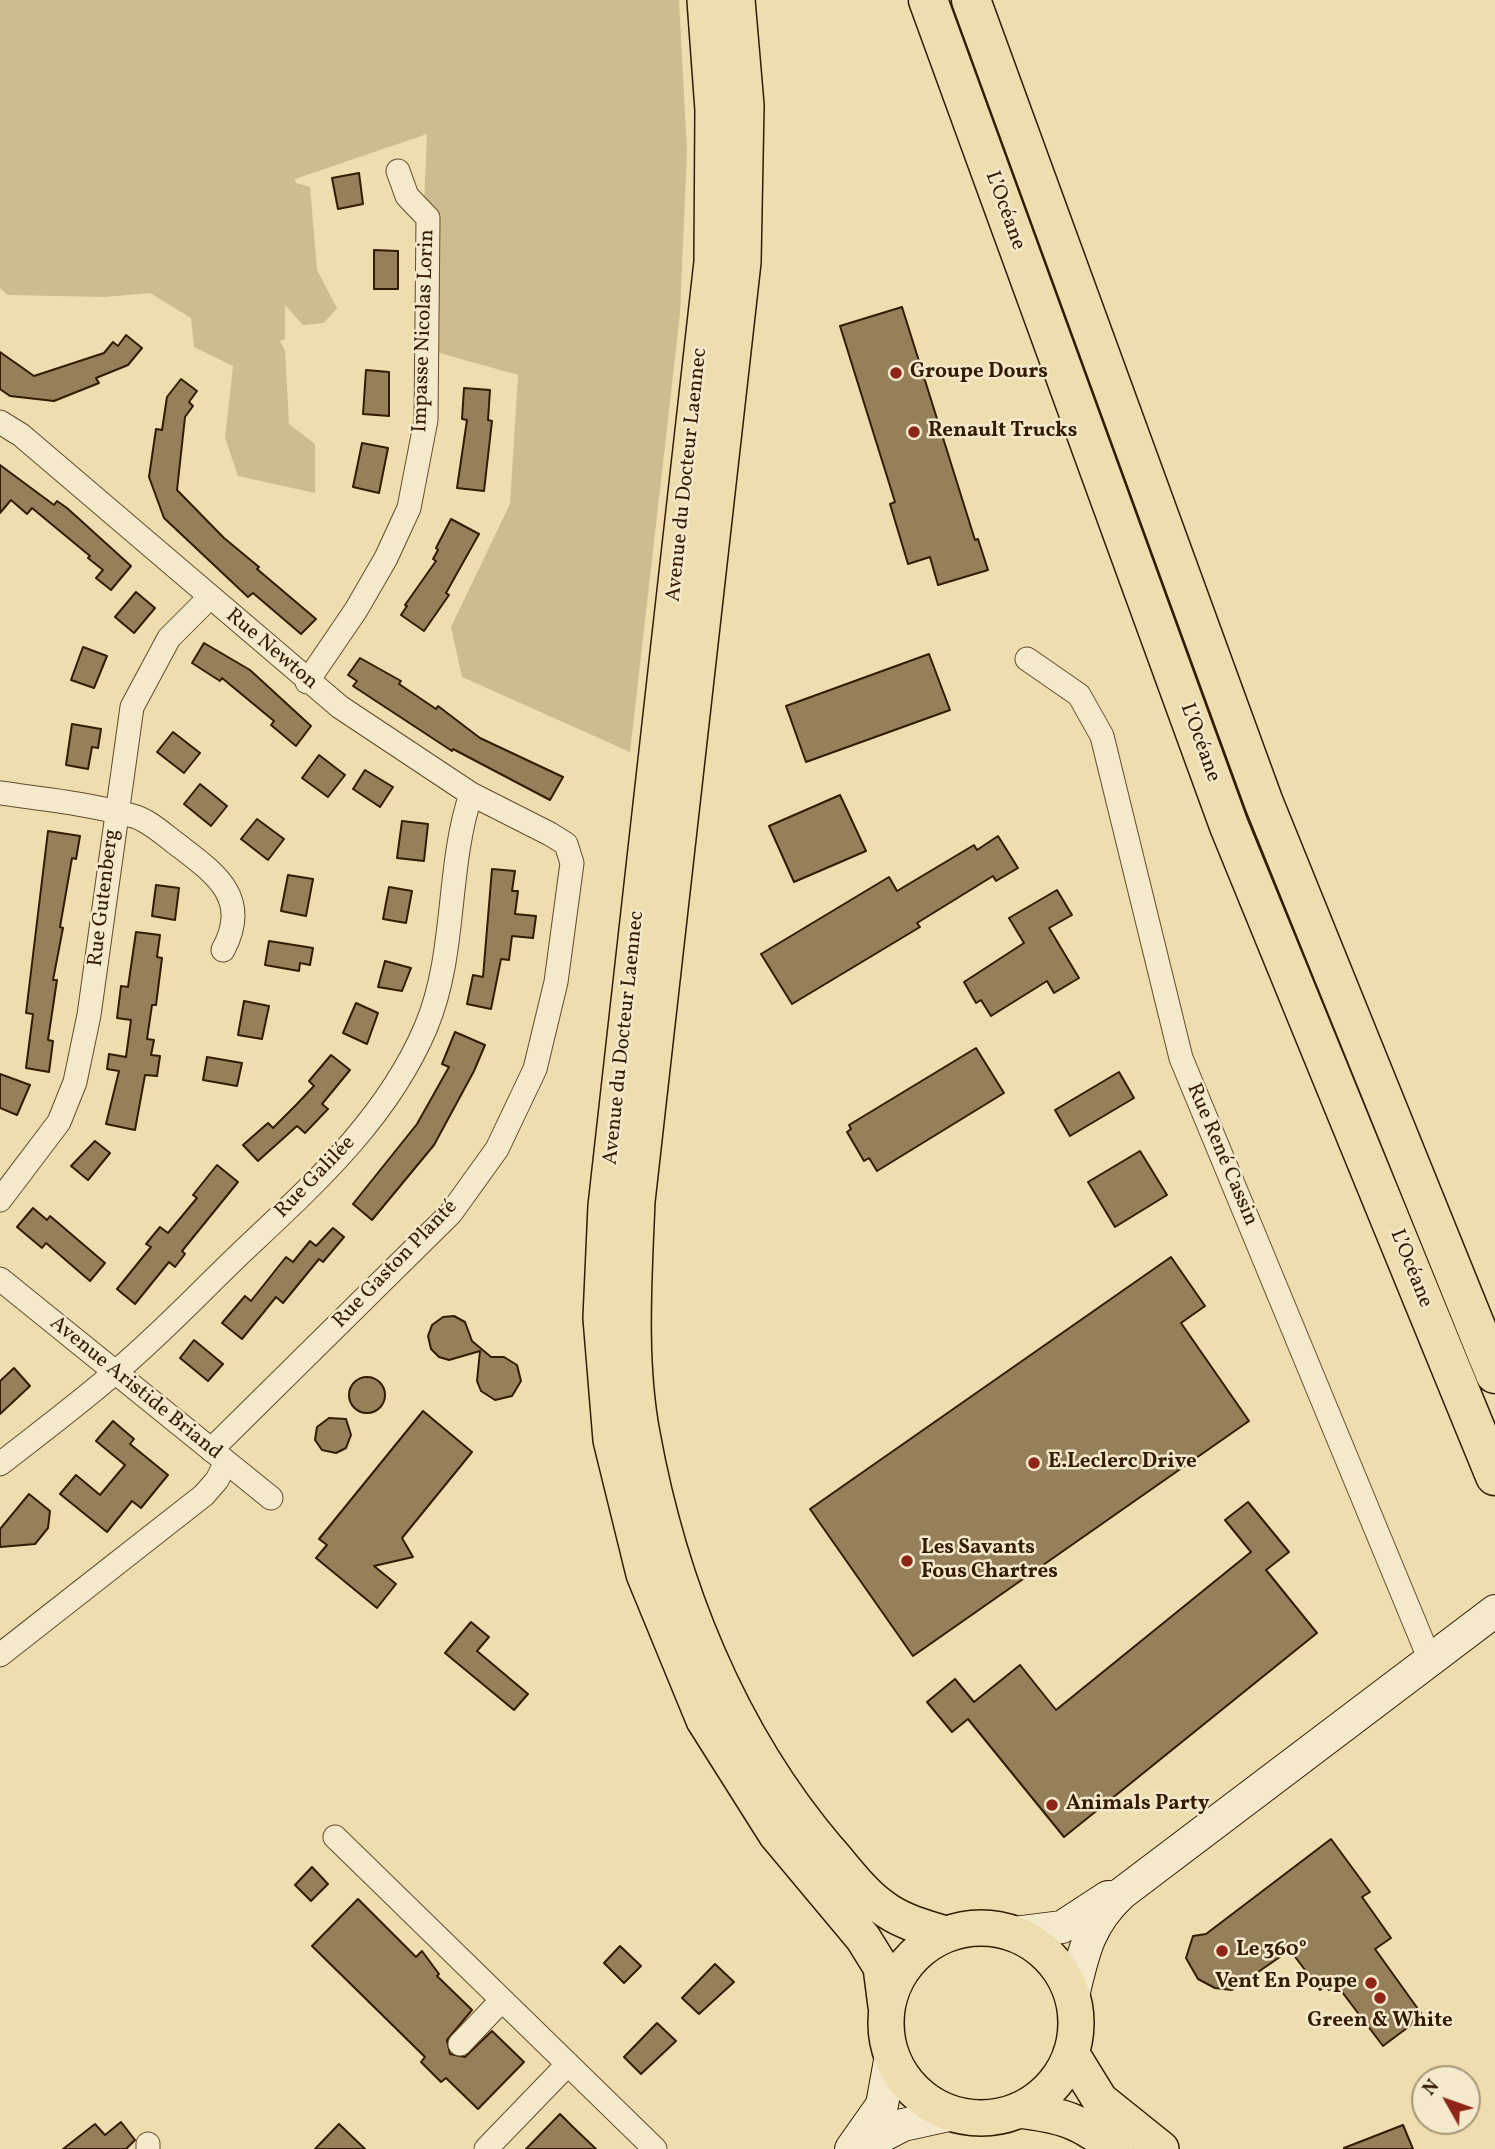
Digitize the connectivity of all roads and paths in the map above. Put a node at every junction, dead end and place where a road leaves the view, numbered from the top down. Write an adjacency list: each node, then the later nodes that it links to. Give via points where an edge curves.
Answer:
1 (705, 0): 32 (main road, Avenue du Docteur Laennec, via 713,110 712,262 606,1206 601,1318 611,1440 644,1574 704,1720 776,1833 863,1938 881,1967)
2 (737, 0): 29 (main road, Avenue du Docteur Laennec, via 746,105 743,262 637,1201 632,1313 641,1432 670,1558 729,1702 797,1814 859,1886 883,1908)
3 (928, 0): 21 (highway, L’Océane, via 1229,826)
4 (971, 0): 18 (highway, L’Océane, via 1264,803)
5 (398, 171): 9 (street, Impasse Nicolas Lorin, via 407,196 428,218 426,420 410,508 356,611)
6 (0, 422): 7 (street, Rue Newton, via 21,435)
7 (209, 598): 9 (street, Rue Newton); 12 (street, Rue Gutenberg, via 169,638 132,707)
8 (1027, 659): 25 (street, Rue René Cassin, via 1079,695 1102,736 1181,1058)
9 (307, 682): 11 (street, Rue Newton)
10 (0, 793): 12 (street)
11 (471, 794): 13 (street, Rue Newton); 17 (street, Rue Galilée, via 462,822 445,960 427,1025 402,1074 327,1172)
12 (116, 813): 14 (street, via 136,817 156,829 218,878 228,891 234,920); 15 (street, Rue Gutenberg, via 89,1015 75,1082 60,1122)
13 (566, 844): 19 (street, Rue Gaston Planté, via 572,863 556,982 535,1069 497,1149 451,1213)
14 (223, 950)
15 (0, 1200)
16 (0, 1279): 17 (street, Avenue Aristide Briand)
17 (115, 1373): 19 (street, Avenue Aristide Briand); 20 (street, Rue Galilée)
18 (1495, 1374)
19 (219, 1456): 22 (street, Avenue Aristide Briand); 24 (street, Rue Gaston Planté, via 217,1480 204,1495)
20 (0, 1464)
21 (1495, 1476)
22 (271, 1498)
23 (1495, 1611): 25 (main road)
24 (0, 1656)
25 (1430, 1660): 27 (main road)
26 (335, 1837): 31 (street)
27 (1144, 1874): 28 (main road, via 1062,1927); 30 (main road, via 1101,1912 1084,1950)
28 (1014, 1933): 29 (main road, via 979,1927); 30 (main road, via 1040,1947)
29 (945, 1934): 32 (main road, via 918,1951 897,1976)
30 (1073, 1996): 34 (main road, via 1077,2025)
31 (502, 2000): 33 (street); 36 (street)
32 (886, 2006): 35 (main road, via 885,2031)
33 (460, 2044)
34 (1071, 2053): 37 (main road, via 1060,2077 1042,2096); 44 (main road, via 1100,2101)
35 (891, 2055): 38 (main road, via 915,2092); 41 (main road, via 882,2105)
36 (568, 2064): 39 (street); 40 (street)
37 (1019, 2110): 38 (main road, via 998,2117); 43 (main road, via 1059,2115)
38 (953, 2114): 42 (main road, via 903,2125)
39 (486, 2149)
40 (655, 2149)
41 (851, 2149)
42 (857, 2149)
43 (1115, 2149)
44 (1161, 2149)

